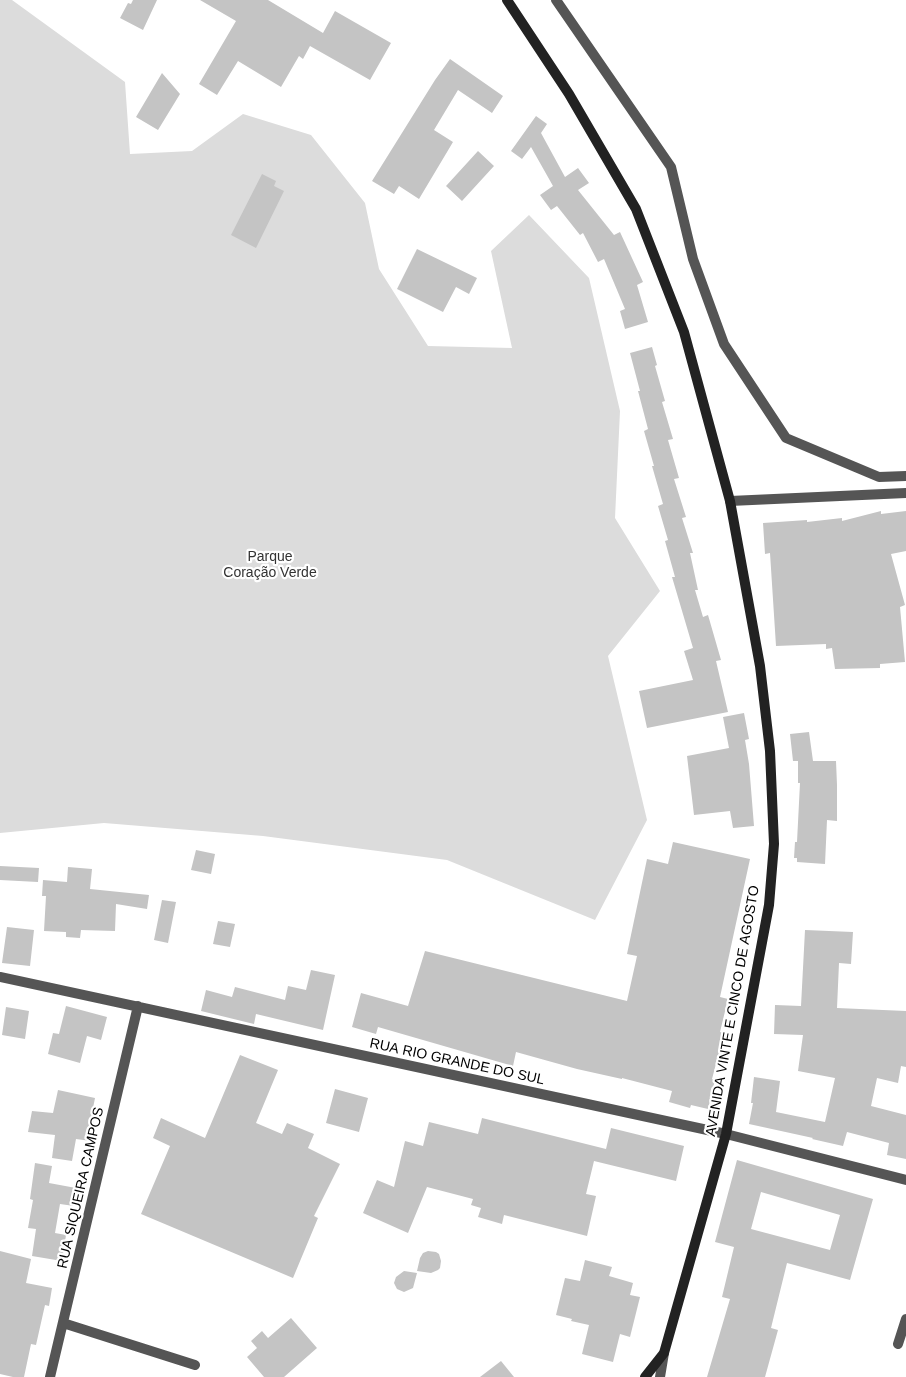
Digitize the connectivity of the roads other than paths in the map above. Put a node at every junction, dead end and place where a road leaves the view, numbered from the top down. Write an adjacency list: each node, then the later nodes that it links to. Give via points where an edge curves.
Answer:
1 (507, 0): 5 (main road, AVENIDA VINTE E CINCO DE AGOSTO, via 569,94 636,208 684,332)
2 (556, 0): 3 (street, via 671,167 692,259 724,344 786,438 879,477)
3 (906, 476)
4 (906, 493): 5 (street)
5 (730, 501): 8 (main road, AVENIDA VINTE E CINCO DE AGOSTO, via 761,675 770,751 774,844 769,905)
6 (0, 977): 7 (street, RUA RIO GRANDE DO SUL)
7 (138, 1006): 8 (street, RUA RIO GRANDE DO SUL); 11 (street, RUA SIQUEIRA CAMPOS)
8 (726, 1134): 9 (street, RUA RIO GRANDE DO SUL); 13 (main road, AVENIDA VINTE E CINCO DE AGOSTO)
9 (906, 1180)
10 (906, 1319): 12 (street)
11 (63, 1323): 14 (street); 15 (street, RUA SIQUEIRA CAMPOS)
12 (898, 1344)
13 (664, 1353): 16 (main road, AVENIDA VINTE E CINCO DE AGOSTO); 17 (street)
14 (195, 1365)
15 (50, 1377)
16 (646, 1377)
17 (660, 1377)

